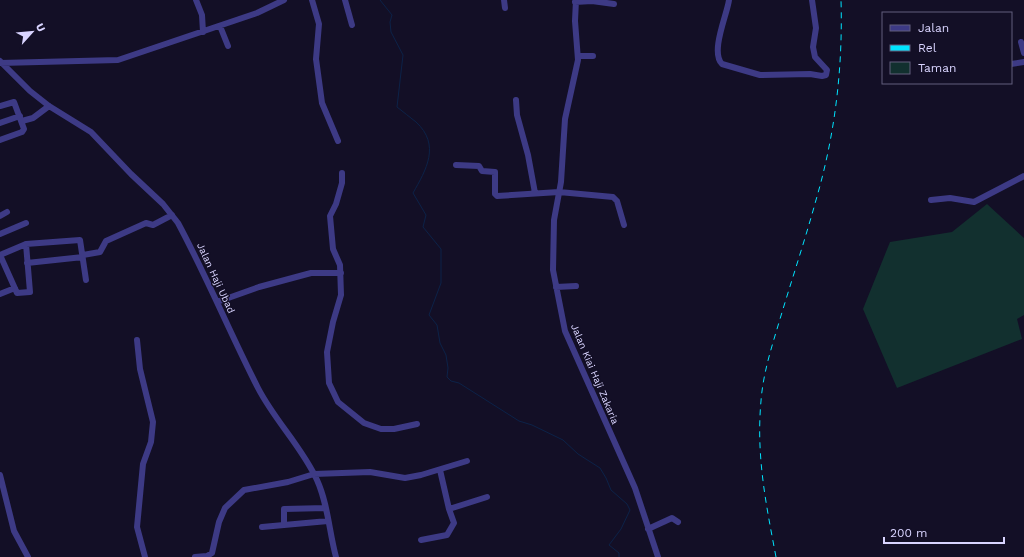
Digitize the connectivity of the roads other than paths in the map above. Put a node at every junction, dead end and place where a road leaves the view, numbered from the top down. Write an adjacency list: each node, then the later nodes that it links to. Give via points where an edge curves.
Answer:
1 (196, 0): 13 (street, via 202,15)
2 (284, 0): 12 (street, via 257,14)
3 (312, 0): 28 (street, via 319,24 316,59 322,103)
4 (345, 0): 11 (street)
5 (504, 0): 10 (street)
6 (729, 0): 7 (street, via 718,38 718,59 722,64 760,75 822,76 826,75 827,70 814,57 816,28)
7 (812, 0)
8 (575, 1): 9 (street); 17 (street, Jalan Kiai Haji Zakaria)
9 (614, 4)
10 (505, 8)
11 (352, 25)
12 (220, 26): 13 (street); 15 (street)
13 (203, 32): 19 (street, via 118,60)
14 (1021, 42): 16 (street)
15 (228, 46)
16 (1024, 53)
17 (578, 56): 18 (street); 32 (street, Jalan Kiai Haji Zakaria, via 565,119)
18 (593, 56)
19 (0, 62): 24 (street, Jalan Haji Ubad)
20 (1024, 62): 21 (street)
21 (1012, 64)
22 (516, 100): 33 (street, via 517,115)
23 (0, 106): 25 (street, via 14,101)
24 (49, 106): 25 (street, via 33,118); 36 (street, Jalan Haji Ubad, via 91,132)
25 (21, 119): 26 (street); 27 (street, via 24,131)
26 (0, 123)
27 (0, 140)
28 (338, 141)
29 (456, 165): 33 (street, via 479,166 482,171 495,172 496,195)
30 (342, 173): 45 (street, via 342,183 330,216 333,249)
31 (1024, 176): 34 (street, via 974,202 950,198)
32 (559, 192): 33 (street); 39 (street, via 613,197 617,200); 47 (street, Jalan Kiai Haji Zakaria, via 552,254)
33 (535, 193)
34 (931, 200)
35 (7, 212): 37 (street)
36 (172, 215): 43 (street, via 153,225 146,223 106,241 100,252); 51 (street, Jalan Haji Ubad, via 192,248)
37 (0, 216)
38 (26, 223): 40 (street)
39 (624, 225)
40 (0, 234)
41 (26, 244): 42 (street); 43 (street, via 80,240); 44 (street)
42 (0, 255): 49 (street)
43 (83, 256): 44 (street); 46 (street)
44 (27, 263): 49 (street, via 30,292 17,294)
45 (341, 274): 51 (street, via 311,274 259,287); 53 (street, via 341,299 333,322 327,359 330,383 338,402 372,427 394,429)
46 (86, 280)
47 (556, 286): 48 (street); 65 (street, Jalan Kiai Haji Zakaria, via 567,337 635,488)
48 (576, 286)
49 (15, 288): 50 (street)
50 (0, 294)
51 (217, 302): 56 (street, Jalan Haji Ubad, via 269,408)
52 (136, 340): 68 (street, via 153,422 152,437 143,464 137,527)
53 (416, 424)
54 (467, 461): 55 (street)
55 (440, 470): 56 (street, via 406,478 370,472); 60 (street)
56 (314, 474): 59 (street, Jalan Haji Ubad); 69 (street, via 241,492 225,508 212,553)
57 (0, 475): 67 (street, via 14,531)
58 (487, 497): 60 (street)
59 (326, 508): 61 (street, Jalan Haji Ubad); 63 (street, via 284,509)
60 (450, 509): 66 (street, via 454,524 446,535)
61 (328, 521): 63 (street); 70 (street, Jalan Haji Ubad)
62 (678, 522): 65 (street, via 672,518)
63 (284, 525): 64 (street)
64 (262, 527)
65 (648, 529): 71 (street, Jalan Kiai Haji Zakaria)
66 (421, 540)
67 (28, 557)
68 (145, 557)
69 (195, 557)
70 (336, 557)
71 (658, 557)

